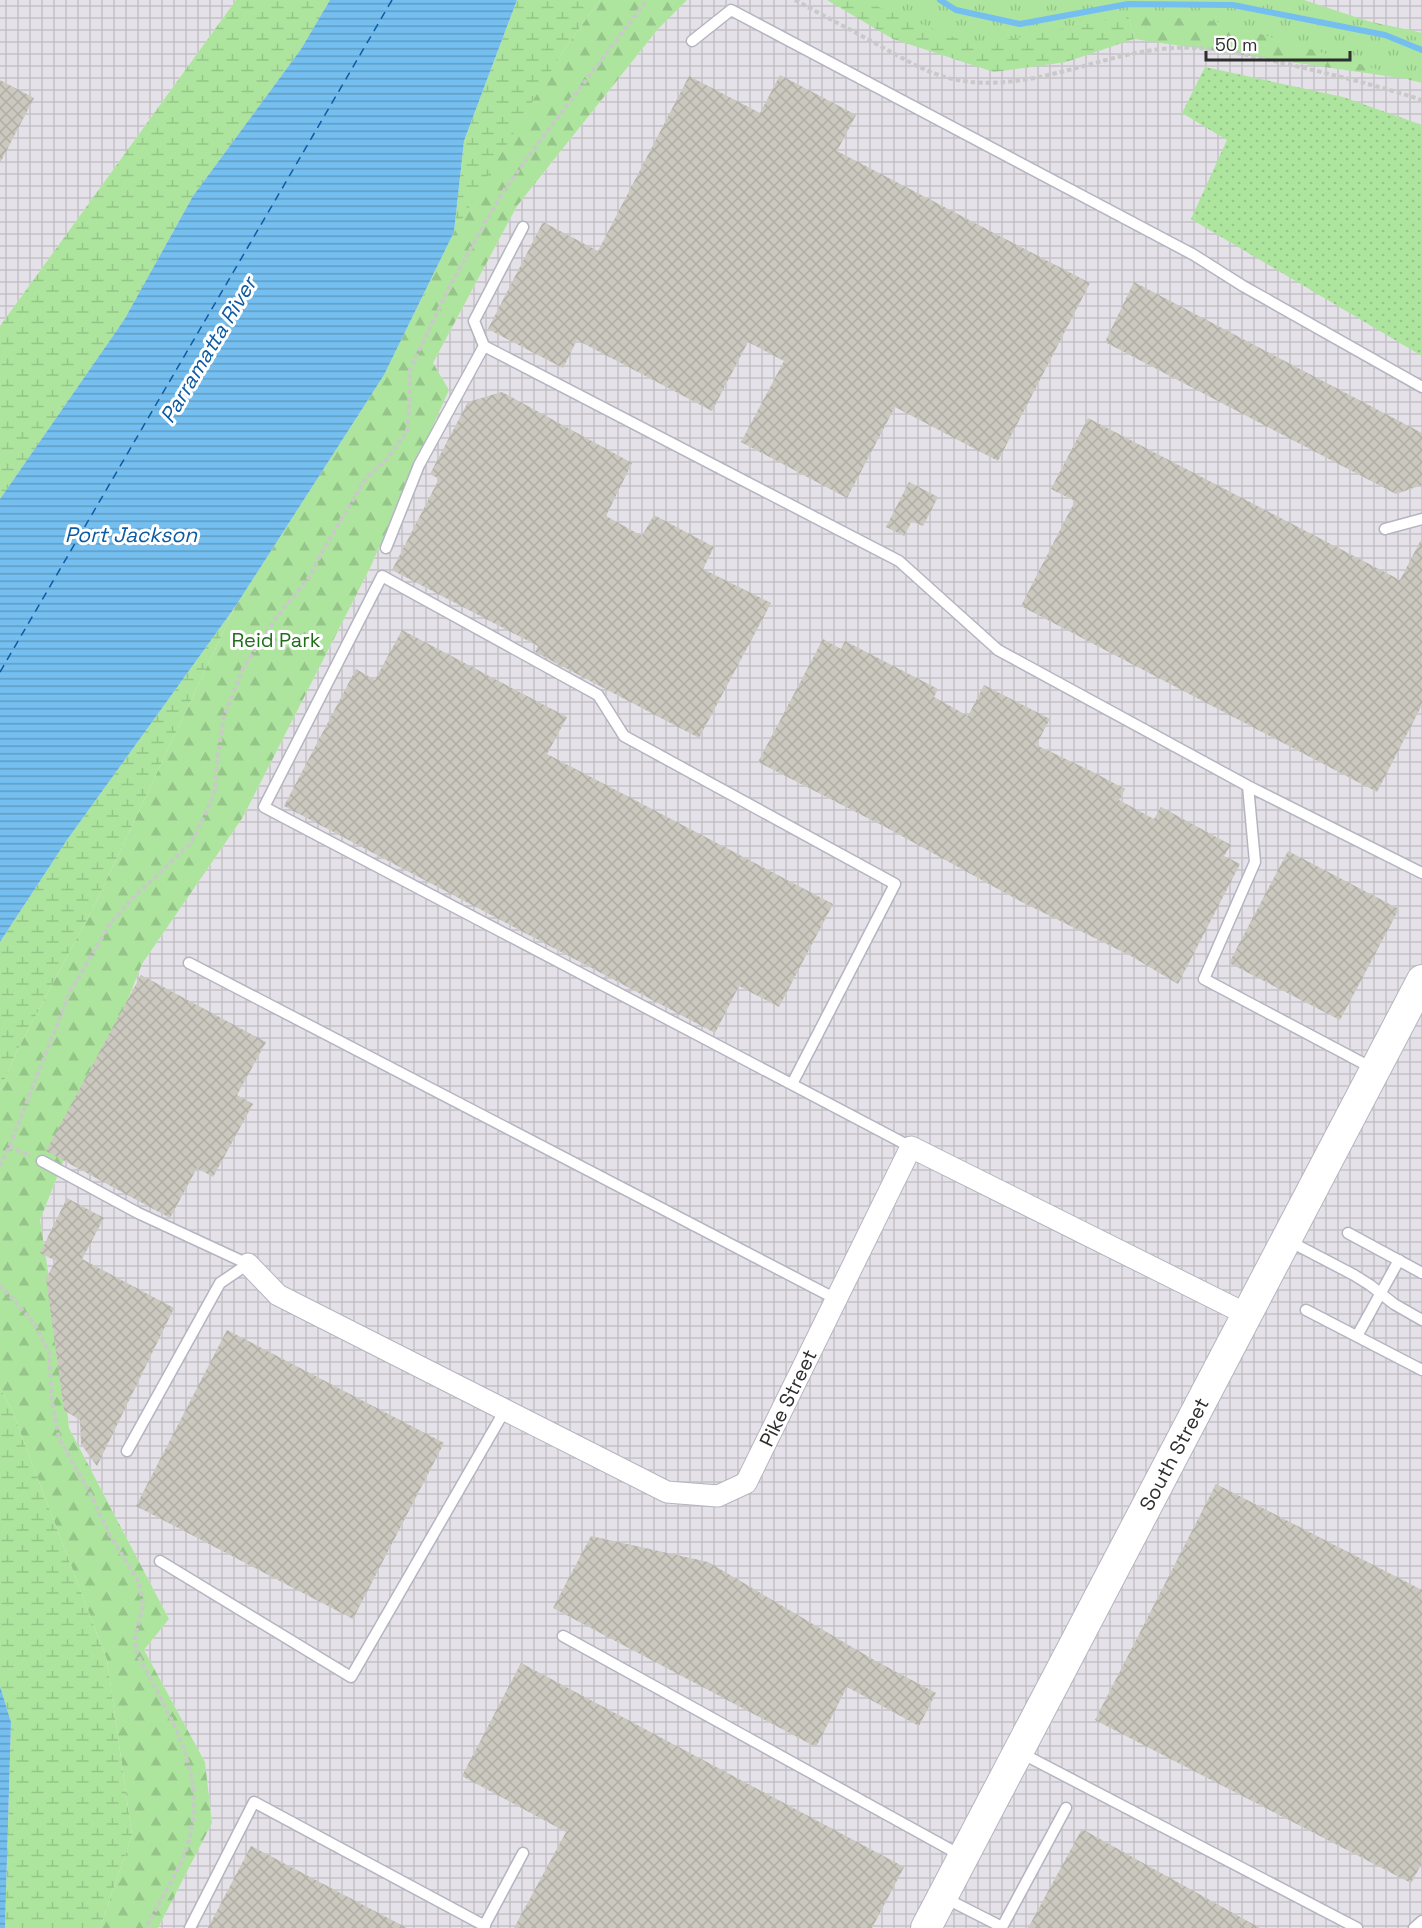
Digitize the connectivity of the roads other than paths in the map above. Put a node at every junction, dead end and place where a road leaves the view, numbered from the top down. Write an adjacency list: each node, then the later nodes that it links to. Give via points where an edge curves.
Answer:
1 (692, 41): 4 (lane, via 732,10 1194,255)
2 (524, 227): 3 (lane, via 474,321)
3 (484, 346): 7 (lane, via 419,465); 8 (lane, via 899,561 998,650)
4 (1422, 387)
5 (1422, 519): 6 (lane)
6 (1385, 529)
7 (386, 548)
8 (1248, 786): 9 (lane); 12 (lane, via 1255,862 1204,979)
9 (1422, 873)
10 (189, 963): 22 (lane)
11 (1422, 980): 12 (street, South Street)
12 (1375, 1069): 17 (street, South Street)
13 (792, 1084): 13 (lane, via 264,807 382,576 598,695 624,736 895,884); 14 (lane)
14 (911, 1147): 22 (street, Pike Street); 24 (street)
15 (42, 1161): 19 (lane, via 138,1213)
16 (1348, 1233): 18 (lane)
17 (1286, 1240): 21 (lane); 24 (street, South Street)
18 (1399, 1260): 20 (lane); 21 (lane)
19 (249, 1264): 28 (street, Pike Street, via 278,1294); 29 (lane, via 219,1283)
20 (1422, 1273)
21 (1381, 1293): 25 (lane); 26 (lane)
22 (836, 1299): 28 (street, Pike Street, via 746,1483 718,1496 667,1492)
23 (1306, 1310): 26 (lane)
24 (1248, 1315): 32 (street, South Street)
25 (1422, 1320)
26 (1357, 1336): 27 (lane)
27 (1422, 1370)
28 (505, 1410): 30 (lane, via 351,1677)
29 (128, 1451)
30 (160, 1561)
31 (562, 1636): 35 (lane)
32 (1018, 1751): 35 (street, South Street); 42 (lane)
33 (1066, 1808): 41 (lane)
34 (523, 1853): 38 (lane)
35 (963, 1856): 36 (street, South Street)
36 (942, 1896): 40 (street, South Street); 41 (lane)
37 (1422, 1920): 43 (lane)
38 (484, 1927): 39 (lane, via 254,1802)
39 (189, 1928)
40 (926, 1928)
41 (1002, 1928)
42 (1357, 1928)
43 (1414, 1928)

